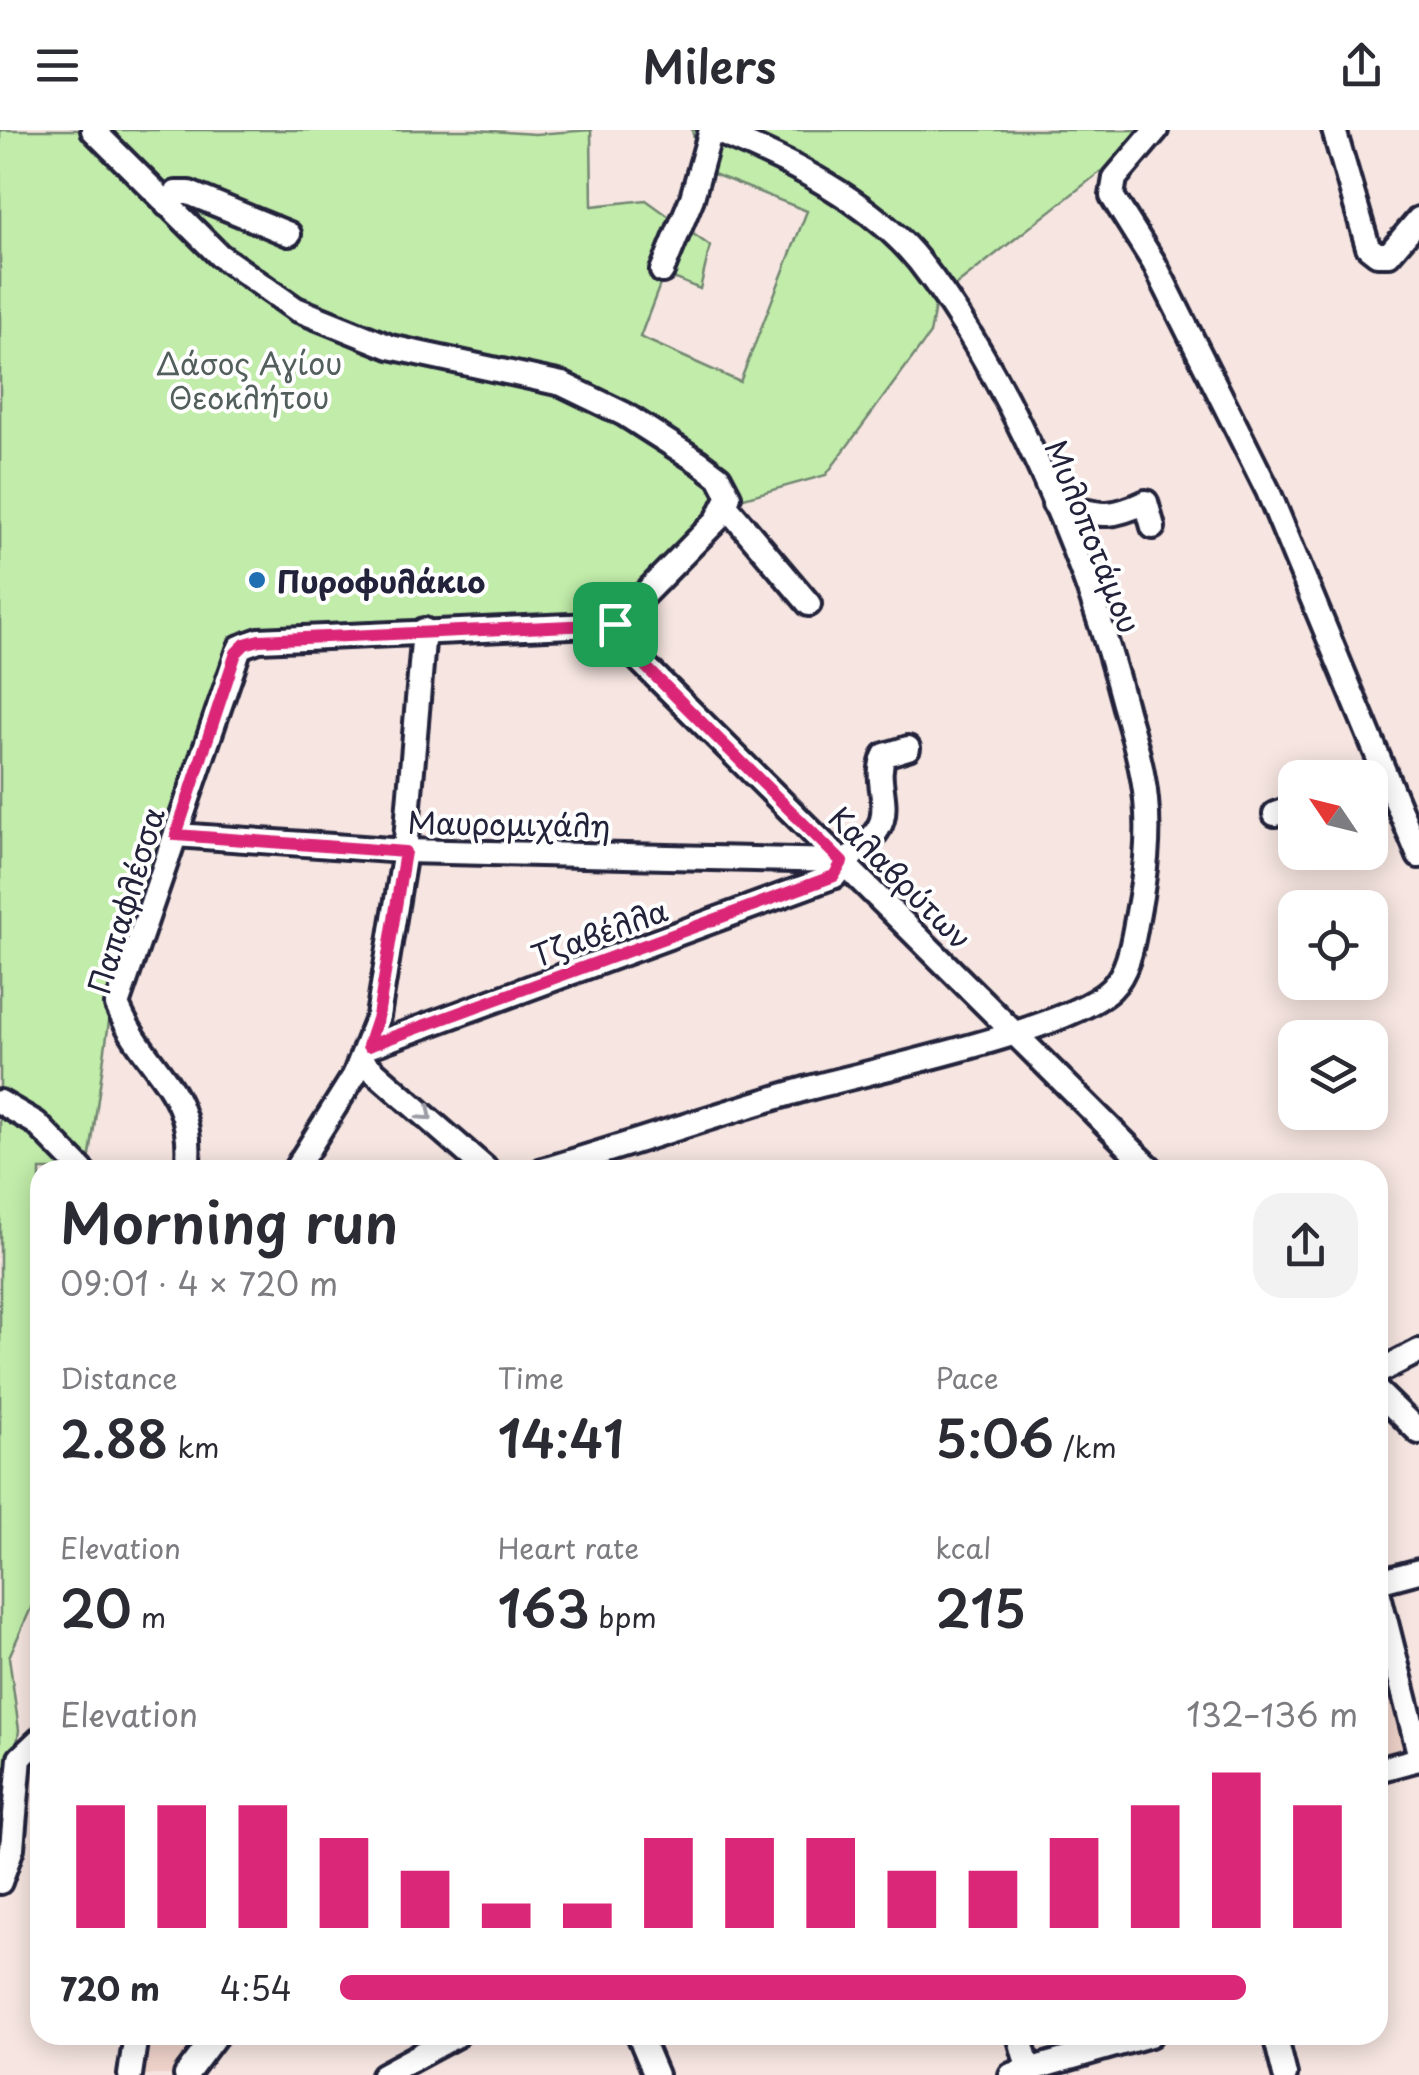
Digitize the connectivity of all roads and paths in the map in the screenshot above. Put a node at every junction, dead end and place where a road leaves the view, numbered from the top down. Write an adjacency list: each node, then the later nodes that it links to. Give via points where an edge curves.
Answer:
1 (93, 130): 5 (street)
2 (712, 130): 8 (street); 9 (street, Μυλοποτάμου, via 805,173 870,216 917,259 978,350)
3 (1156, 130): 16 (street, via 1115,178 1112,196 1154,264 1268,491 1332,638)
4 (1334, 130): 6 (street, via 1368,246 1389,254)
5 (167, 205): 7 (street, via 176,193 189,194); 10 (street, via 245,277 327,324 390,347 536,375 624,414 715,474 729,494)
6 (1419, 218)
7 (290, 234)
8 (662, 271)
9 (1054, 504): 11 (street, via 1114,517 1146,502); 22 (street, Μυλοποτάμου, via 1118,682 1146,796 1149,842 1123,974 1096,1000)
10 (726, 506): 12 (street); 13 (street)
11 (1153, 528)
12 (808, 604)
13 (615, 624): 14 (street); 21 (street, Καλαβρύτων, via 618,639)
14 (424, 630): 18 (street, Παπαφλέσσα, via 240,647); 19 (street)
15 (908, 748): 21 (street, Τζαβέλλα, via 885,755 879,828)
16 (1370, 760)
17 (1388, 799): 20 (street)
18 (176, 835): 19 (street, Μαυρομιχάλη); 26 (street, Παπαφλέσσα, via 117,1004 186,1116)
19 (405, 852): 21 (street, Μαυρομιχάλη); 23 (street, via 378,1016)
20 (1419, 856)
21 (842, 862): 22 (street, Καλαβρύτων); 23 (street, Τζαβέλλα, via 834,876)
22 (1014, 1032): 29 (street, Μυλοποτάμου); 30 (street, Καλαβρύτων)
23 (365, 1054): 27 (street); 28 (street, one-way to 28)
24 (0, 1102): 25 (street, via 36,1123)
25 (72, 1160)
26 (189, 1160)
27 (301, 1160)
28 (476, 1160)
29 (595, 1160)
30 (1142, 1160)
31 (1419, 1351): 32 (street)
32 (1388, 1367)
33 (1388, 1402): 34 (street)
34 (1419, 1432)
35 (1419, 1571): 36 (street)
36 (1388, 1579)
37 (1388, 1630): 39 (street)
38 (30, 1749): 41 (street, via 20,1758 12,1848)
39 (1419, 1756): 40 (street)
40 (1388, 1767)
41 (0, 1882)
42 (134, 2045): 50 (street)
43 (208, 2045): 51 (street)
44 (438, 2045): 52 (street)
45 (643, 2045): 53 (street)
46 (1020, 2045): 49 (street)
47 (1117, 2045): 49 (street)
48 (1278, 2045): 54 (street)
49 (1023, 2073)
50 (130, 2075)
51 (186, 2075)
52 (382, 2075)
53 (656, 2075)
54 (1285, 2075)

